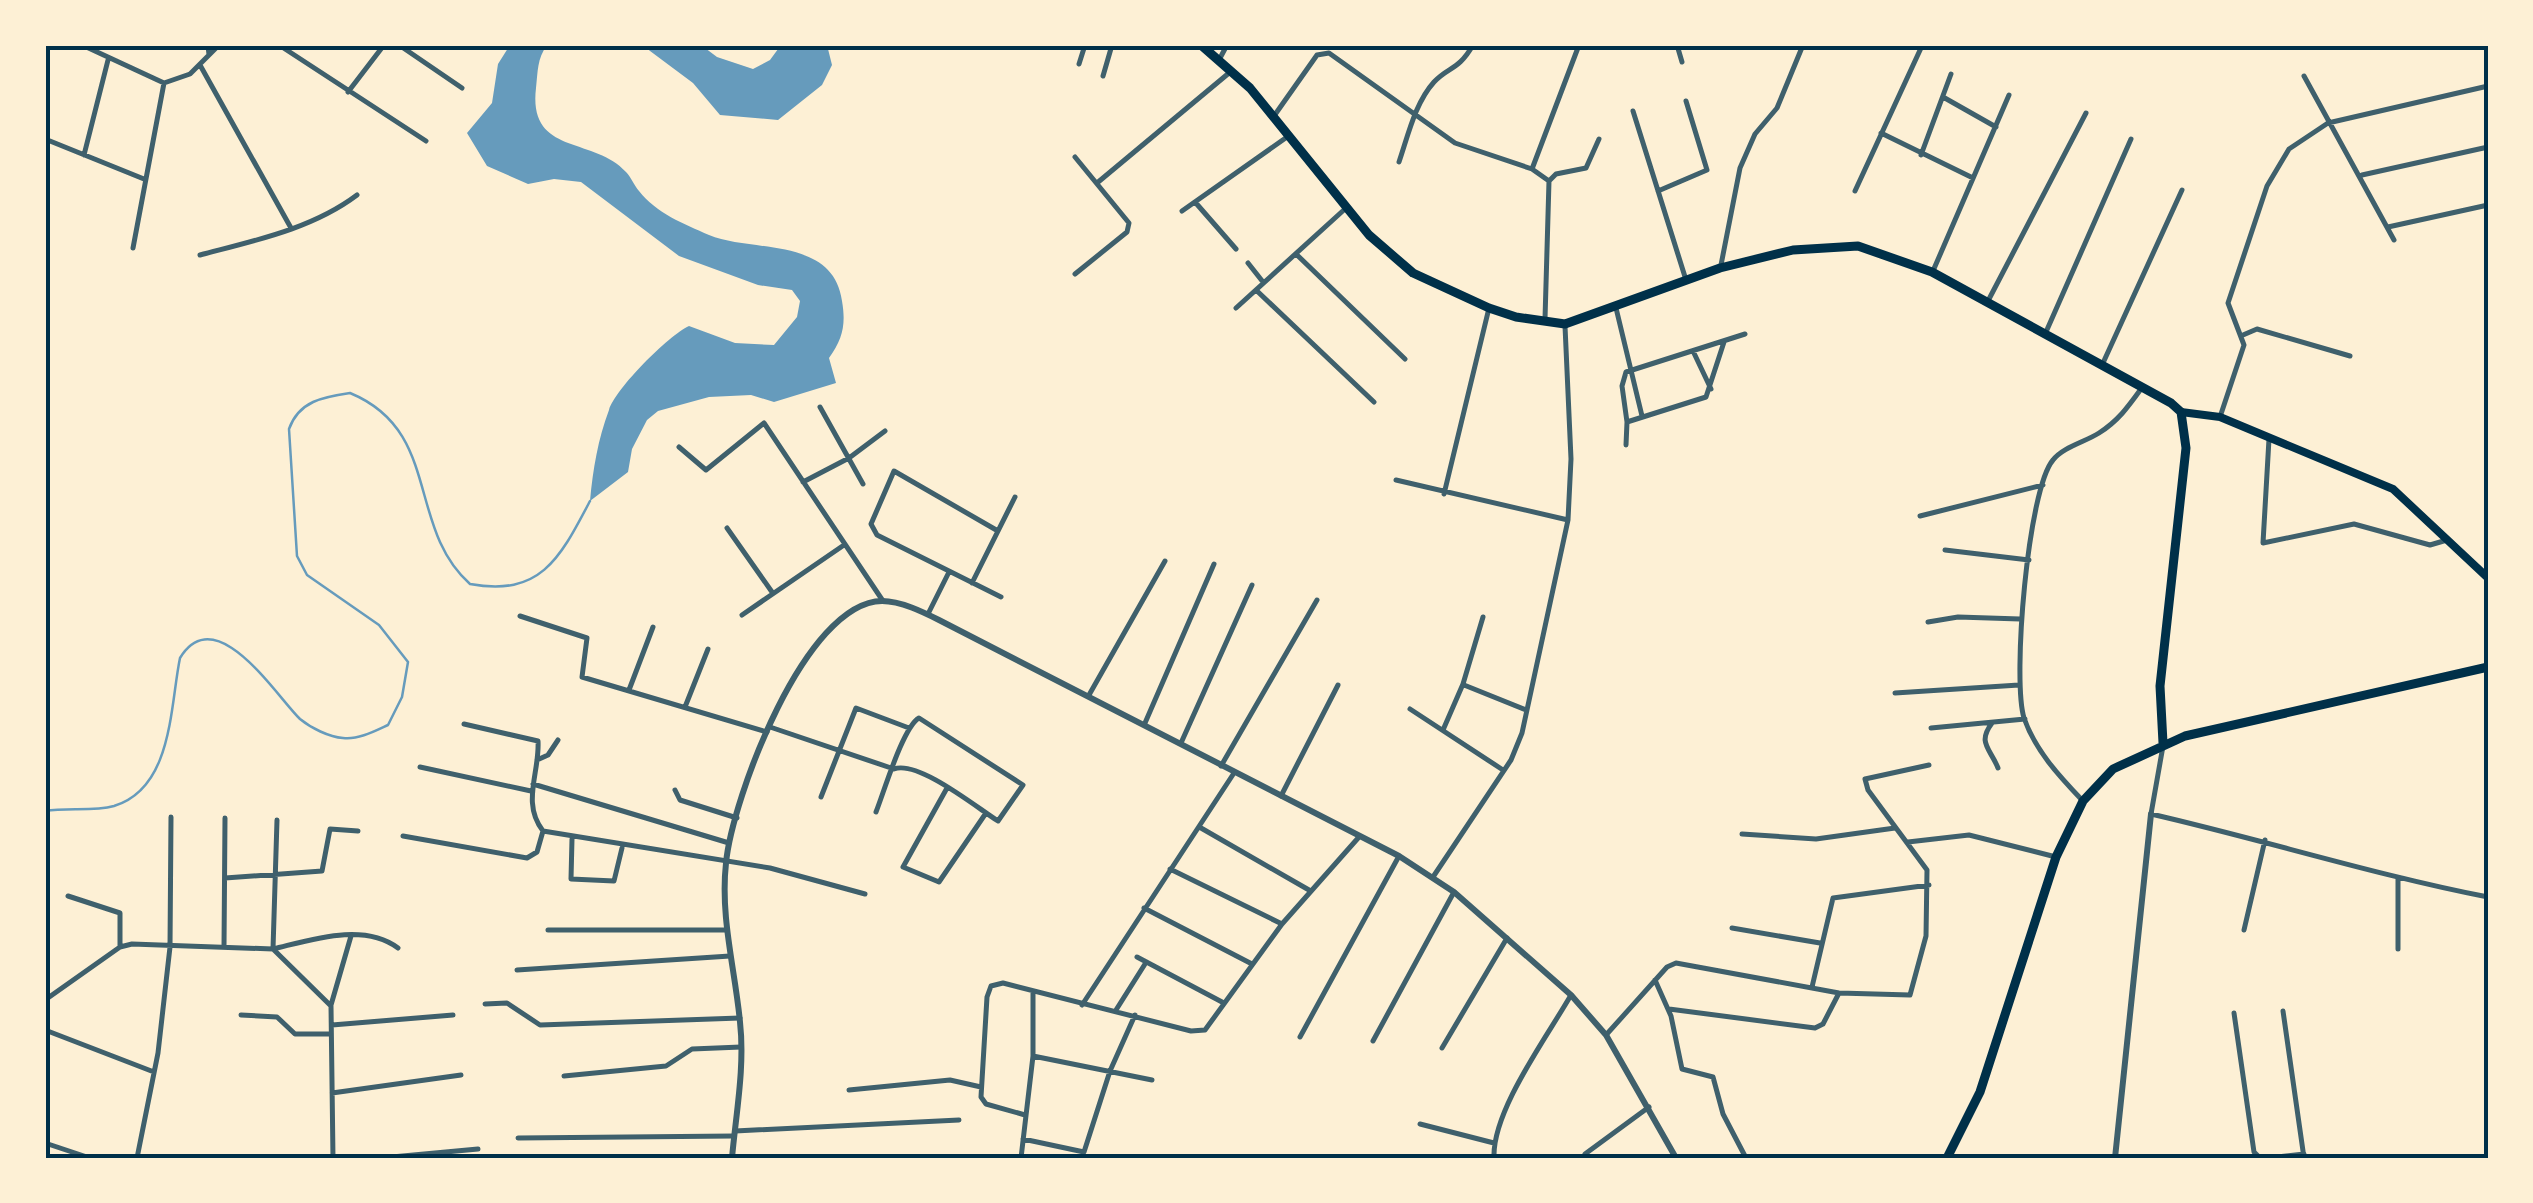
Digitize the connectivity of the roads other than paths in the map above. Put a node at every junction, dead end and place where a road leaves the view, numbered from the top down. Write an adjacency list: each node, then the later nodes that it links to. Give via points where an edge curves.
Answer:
1 (49, 45): 18 (street)
2 (82, 45): 19 (street)
3 (208, 45): 17 (street)
4 (219, 45): 17 (street)
5 (279, 45): 31 (street)
6 (384, 45): 31 (street)
7 (399, 45): 30 (street)
8 (1085, 45): 22 (street)
9 (1112, 45): 26 (street)
10 (1201, 45): 20 (highway)
11 (1227, 45): 20 (street)
12 (1473, 45): 38 (street, via 1459,66 1432,84)
13 (1579, 45): 52 (street)
14 (1677, 45): 21 (street)
15 (1804, 45): 74 (street, via 1777,108 1755,134 1740,168)
16 (1922, 48): 41 (street)
17 (210, 55): 23 (street)
18 (45, 56)
19 (108, 60): 28 (street); 49 (street)
20 (1219, 60): 24 (highway)
21 (1682, 62)
22 (1078, 64)
23 (200, 65): 28 (street); 67 (street)
24 (1232, 71): 37 (highway); 57 (street)
25 (1951, 74): 33 (street)
26 (1104, 76)
27 (2304, 76): 39 (street)
28 (164, 83): 55 (street)
29 (2488, 86): 39 (street)
30 (462, 88)
31 (348, 92): 46 (street)
32 (2009, 95): 40 (street)
33 (1943, 97): 40 (street); 48 (street)
34 (1686, 100): 59 (street, via 1707,170)
35 (1633, 111): 59 (street)
36 (2086, 113): 80 (street)
37 (1274, 116): 38 (street, via 1325,52); 42 (highway)
38 (1415, 116): 51 (street); 52 (street, via 1455,144)
39 (2328, 123): 53 (street); 88 (street, via 2289,149 2267,186 2228,303)
40 (1996, 127): 54 (street)
41 (1880, 133): 48 (street); 60 (street)
42 (1289, 135): 62 (street); 64 (highway)
43 (2131, 138): 86 (street)
44 (45, 139): 49 (street)
45 (1598, 139): 56 (street, via 1586,168)
46 (426, 140)
47 (2488, 147): 53 (street)
48 (1921, 154): 54 (street)
49 (84, 156): 55 (street)
50 (1075, 157): 57 (street)
51 (1399, 162)
52 (1532, 168): 56 (street)
53 (2362, 176): 66 (street)
54 (1972, 178): 75 (street)
55 (144, 180): 69 (street)
56 (1550, 181): 84 (street)
57 (1097, 183): 76 (street, via 1128,220 1128,230)
58 (2182, 190): 93 (street)
59 (1658, 191): 77 (street)
60 (1856, 191)
61 (357, 195): 67 (street)
62 (1194, 201): 65 (street); 70 (street)
63 (2488, 205): 66 (street)
64 (1346, 208): 71 (street); 83 (highway, via 1413,272)
65 (1182, 211)
66 (2388, 227): 68 (street)
67 (291, 228): 72 (street)
68 (2394, 240)
69 (134, 248)
70 (1236, 248)
71 (1296, 254): 78 (street); 92 (street)
72 (200, 255)
73 (1248, 263): 78 (street)
74 (1720, 268): 75 (highway, via 1793,250 1858,246); 77 (highway)
75 (1932, 272): 80 (highway)
76 (1075, 274)
77 (1686, 280): 81 (highway)
78 (1264, 282): 79 (street)
79 (1256, 290): 82 (street); 97 (street)
80 (1988, 301): 86 (highway)
81 (1616, 306): 85 (highway); 94 (street)
82 (1236, 308)
83 (1489, 308): 84 (highway); 112 (street)
84 (1545, 322): 85 (highway)
85 (1565, 324): 115 (street)
86 (2046, 332): 93 (highway)
87 (1746, 334): 89 (street)
88 (2243, 334): 91 (street, via 2257,329); 101 (street)
89 (1724, 342): 90 (street); 96 (street)
90 (1694, 351): 94 (street); 96 (street)
91 (2350, 356)
92 (1405, 360)
93 (2103, 362): 95 (highway)
94 (1630, 368): 100 (street); 102 (street, via 1622,386)
95 (2143, 386): 99 (highway); 111 (street, via 2120,418 2056,456)
96 (1711, 389): 100 (street, via 1698,402)
97 (1374, 402)
98 (820, 408): 107 (street)
99 (2181, 412): 101 (main road); 160 (highway, via 2186,448 2160,686)
100 (1642, 416): 102 (street)
101 (2220, 417): 104 (main road)
102 (1627, 422): 105 (street)
103 (885, 431): 107 (street)
104 (2269, 438): 118 (main road, via 2393,490); 118 (street, via 2263,543 2354,524 2430,545)
105 (1626, 445)
106 (679, 447): 109 (street, via 706,470 764,423)
107 (849, 458): 109 (street); 110 (street)
108 (1396, 480): 112 (street)
109 (803, 482): 119 (street)
110 (864, 484)
111 (2043, 485): 114 (street); 121 (street)
112 (1444, 494): 115 (street)
113 (1015, 497): 117 (street)
114 (1920, 516)
115 (1568, 520): 149 (street)
116 (728, 528): 128 (street)
117 (998, 530): 124 (street, via 890,472 873,532); 126 (street)
118 (2447, 540): 125 (main road)
119 (844, 546): 128 (street); 131 (street)
120 (1945, 550): 121 (street)
121 (2029, 560): 136 (street)
122 (1164, 561): 146 (street)
123 (1214, 564): 153 (street)
124 (948, 574): 126 (street); 132 (street)
125 (2488, 578)
126 (972, 583): 129 (street)
127 (1252, 584): 159 (street)
128 (772, 592): 133 (street)
129 (1001, 597)
130 (1317, 600): 164 (street)
131 (884, 601): 132 (street); 156 (street, via 857,608 826,631 790,681)
132 (928, 614): 146 (street)
133 (742, 615)
134 (520, 616): 144 (street, via 588,638 579,675)
135 (1483, 617): 141 (street)
136 (2020, 619): 137 (street, via 1958,616); 143 (street)
137 (1928, 622)
138 (653, 627): 144 (street)
139 (708, 648): 147 (street)
140 (2488, 667): 160 (highway)
141 (1463, 684): 149 (street); 157 (street)
142 (1338, 685): 173 (street)
143 (2019, 685): 145 (street); 150 (street)
144 (629, 690): 147 (street)
145 (1895, 693)
146 (1089, 695): 153 (street)
147 (685, 707): 156 (street)
148 (1410, 708): 157 (street)
149 (1526, 710): 168 (street)
150 (2024, 719): 151 (street); 175 (street, via 2052,768)
151 (1992, 723): 155 (street); 167 (street, via 1984,746)
152 (464, 724): 162 (street, via 536,739)
153 (1145, 724): 159 (street)
154 (909, 728): 161 (street, via 856,708); 166 (street); 177 (street, via 918,718 1022,783 1002,820)
155 (1931, 728)
156 (769, 730): 161 (street); 181 (street)
157 (1443, 730): 168 (street)
158 (558, 740): 162 (street)
159 (1181, 743): 164 (street)
160 (2164, 743): 175 (highway, via 2113,769); 178 (street)
161 (839, 751): 166 (street); 174 (street)
162 (537, 760): 170 (street)
163 (1930, 765): 184 (street, via 1866,779)
164 (1221, 766): 169 (street)
165 (420, 767): 170 (street)
166 (894, 768): 171 (street, via 907,766); 176 (street)
167 (1998, 768)
168 (1504, 770): 200 (street)
169 (1234, 773): 173 (street); 183 (street)
170 (532, 787): 186 (street, via 532,813); 193 (street)
171 (948, 788): 177 (street); 177 (street, via 902,867 940,882)
172 (675, 790): 181 (street, via 680,800)
173 (1281, 796): 189 (street)
174 (821, 797)
175 (2083, 801): 196 (highway)
176 (876, 812)
177 (986, 813)
178 (2151, 814): 191 (street); 286 (street)
179 (172, 818): 219 (street)
180 (225, 818): 201 (street)
181 (737, 818): 193 (street)
182 (277, 820): 199 (street)
183 (1201, 828): 198 (street); 204 (street)
184 (1895, 828): 187 (street, via 1816,838); 192 (street)
185 (358, 830): 199 (street, via 330,829 322,871)
186 (543, 832): 188 (street, via 528,858); 190 (street)
187 (1742, 834)
188 (403, 836)
189 (1358, 836): 195 (street); 204 (street)
190 (572, 839): 194 (street); 194 (street, via 571,878 614,880)
191 (2266, 840): 202 (street); 214 (street)
192 (1908, 842): 196 (street, via 1970,835); 203 (street)
193 (730, 843): 197 (street)
194 (622, 848): 197 (street)
195 (1399, 856): 200 (street); 251 (street)
196 (2056, 857): 285 (highway, via 1980,1092)
197 (726, 862): 206 (street); 213 (street)
198 (1170, 870): 209 (street); 210 (street)
199 (276, 874): 201 (street); 222 (street)
200 (1432, 877): 205 (street)
201 (225, 878): 220 (street)
202 (2398, 878): 208 (street); 223 (street)
203 (1930, 886): 217 (street, via 1833,898); 232 (street, via 1926,936 1910,995)
204 (1308, 890): 210 (street)
205 (1454, 892): 216 (street); 252 (street)
206 (865, 894)
207 (68, 896): 218 (street, via 120,913)
208 (2488, 897)
209 (1143, 908): 227 (street); 237 (street)
210 (1282, 924): 227 (street)
211 (1732, 928): 217 (street)
212 (548, 930): 213 (street)
213 (727, 930): 224 (street)
214 (2244, 930)
215 (351, 936): 221 (street, via 380,937); 222 (street); 238 (street)
216 (1508, 938): 233 (street); 254 (street)
217 (1820, 943): 230 (street)
218 (120, 947): 219 (street); 234 (street)
219 (170, 947): 220 (street); 257 (street)
220 (224, 947): 222 (street)
221 (398, 948)
222 (272, 949): 238 (street)
223 (2398, 950)
224 (730, 956): 228 (street); 246 (street)
225 (1137, 957): 226 (street)
226 (1145, 964): 235 (street); 240 (street)
227 (1252, 964): 235 (street)
228 (517, 970)
229 (1656, 980): 230 (street, via 1666,967 1684,963); 239 (street); 250 (street)
230 (1812, 987): 232 (street)
231 (1033, 992): 237 (street); 255 (street); 261 (street, via 998,983 988,991)
232 (1840, 992): 239 (street, via 1815,1028)
233 (1571, 996): 250 (street); 271 (street)
234 (45, 1000)
235 (1222, 1002): 245 (street, via 1200,1031)
236 (484, 1004): 246 (street, via 508,1003 540,1025)
237 (1082, 1005): 240 (street)
238 (331, 1006): 247 (street)
239 (1668, 1009): 284 (street, via 1682,1069 1713,1077 1722,1114)
240 (1116, 1010): 245 (street)
241 (2283, 1011): 275 (street)
242 (2234, 1013): 287 (street)
243 (241, 1015): 249 (street, via 277,1017 296,1034)
244 (453, 1015): 247 (street)
245 (1136, 1016): 256 (street)
246 (740, 1018): 253 (street)
247 (332, 1025): 249 (street)
248 (45, 1030): 257 (street)
249 (332, 1034): 263 (street)
250 (1606, 1035): 264 (street)
251 (1300, 1037)
252 (1373, 1041)
253 (741, 1047): 259 (street, via 692,1049 671,1065); 268 (street)
254 (1442, 1048)
255 (1032, 1056): 256 (street); 265 (street)
256 (1110, 1071): 260 (street); 270 (street, via 1084,1152)
257 (154, 1072): 277 (street)
258 (461, 1075): 263 (street)
259 (564, 1076)
260 (1152, 1080)
261 (980, 1087): 262 (street, via 950,1080); 265 (street, via 986,1104)
262 (849, 1090)
263 (332, 1093): 278 (street)
264 (1649, 1107): 274 (street); 283 (street)
265 (1025, 1115): 270 (street)
266 (959, 1120): 268 (street)
267 (1420, 1124): 271 (street)
268 (734, 1134): 269 (street); 280 (street)
269 (518, 1138)
270 (1023, 1140): 281 (street)
271 (1494, 1142): 282 (street)
272 (45, 1143): 276 (street)
273 (478, 1149): 279 (street)
274 (1585, 1154)
275 (2304, 1156): 288 (street)
276 (90, 1158)
277 (137, 1158)
278 (333, 1158)
279 (381, 1158)
280 (732, 1158)
281 (1021, 1158)
282 (1494, 1158)
283 (1676, 1158)
284 (1746, 1158)
285 (1947, 1158)
286 (2115, 1158)
287 (2260, 1158)
288 (2268, 1158)

